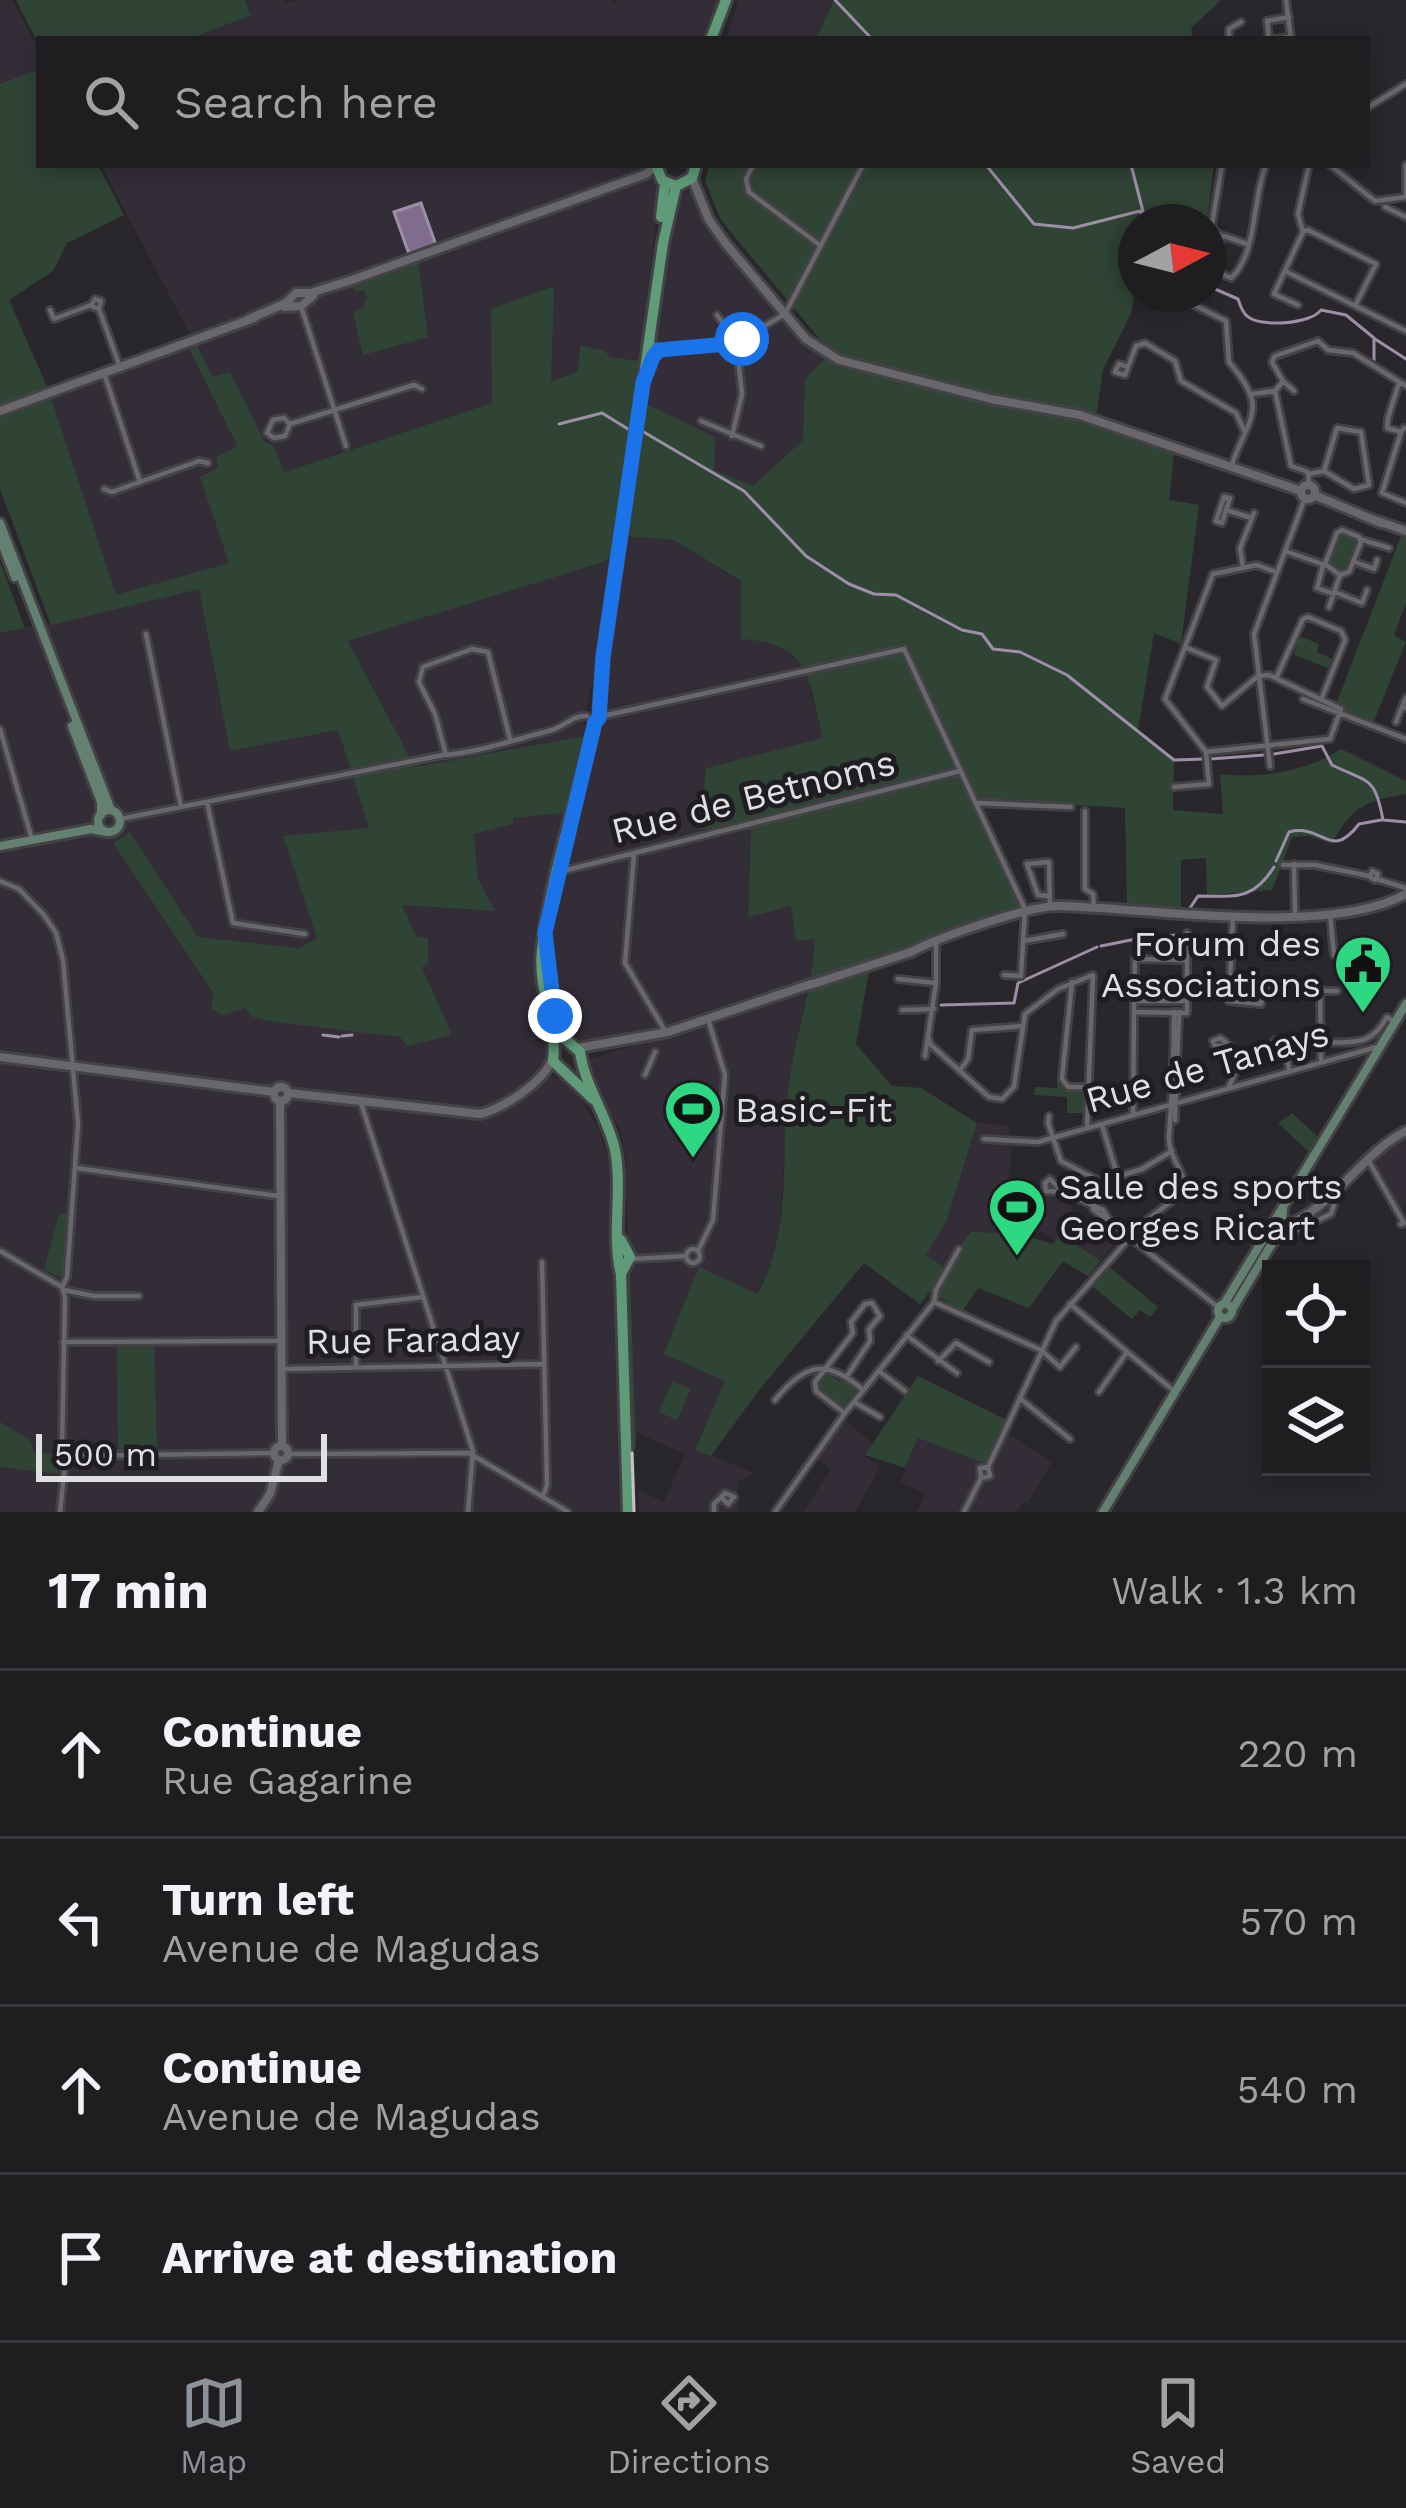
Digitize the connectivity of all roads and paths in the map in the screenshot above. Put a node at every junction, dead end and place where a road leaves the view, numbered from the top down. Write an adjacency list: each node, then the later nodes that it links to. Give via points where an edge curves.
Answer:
1 (724, 0): 5 (main road)
2 (1286, 0): 3 (street)
3 (1289, 17): 7 (street, via 1267,21); 8 (street)
4 (1241, 22): 6 (street)
5 (710, 36)
6 (1228, 36)
7 (1271, 36)
8 (1291, 36)
9 (1406, 84): 10 (street)
10 (1370, 106)
11 (1406, 165): 19 (street)
12 (752, 168): 26 (street, via 748,192)
13 (861, 168): 26 (street)
14 (1221, 168): 20 (street)
15 (1265, 168): 25 (street)
16 (1308, 168): 23 (street, via 1298,214)
17 (1334, 168): 19 (street, via 1375,201)
18 (670, 175): 29 (street); 34 (street, via 699,192 714,228); 39 (main road); 45 (main road)
19 (1406, 195)
20 (1215, 204)
21 (1385, 207): 22 (street)
22 (1406, 218)
23 (1303, 232): 27 (street); 31 (street, via 1376,264)
24 (1226, 237): 25 (street)
25 (1247, 244): 28 (street, via 1237,274)
26 (820, 246): 34 (street)
27 (1285, 271): 30 (street, via 1274,294); 31 (street)
28 (1226, 276)
29 (299, 300): 43 (street); 54 (street)
30 (1298, 305)
31 (1355, 306): 36 (street)
32 (50, 310): 43 (street, via 53,320 99,309)
33 (1208, 312): 53 (street, via 1226,321 1229,362)
34 (785, 314): 38 (street); 66 (street, via 814,345 847,363 1068,413)
35 (717, 315): 37 (street)
36 (1406, 332)
37 (731, 334): 38 (street); 40 (street)
38 (742, 339): 41 (street)
39 (650, 340): 42 (street); 45 (main road)
40 (727, 344): 41 (street); 42 (street)
41 (736, 349): 60 (street, via 743,382)
42 (661, 350): 48 (street)
43 (120, 367): 46 (street)
44 (1128, 367): 59 (street, via 1136,346 1145,344 1175,361 1181,381 1236,413)
45 (645, 369): 48 (main road)
46 (104, 373): 55 (street); 68 (street)
47 (1283, 381): 49 (street, via 1275,356 1313,341 1353,353); 51 (street); 52 (street)
48 (643, 383): 100 (main road)
49 (1402, 385): 58 (street, via 1388,428)
50 (422, 389): 54 (street)
51 (1274, 391): 53 (street); 70 (street, via 1291,466)
52 (1294, 391)
53 (1252, 394): 59 (street, via 1255,416)
54 (335, 410): 57 (street); 61 (street)
55 (0, 411)
56 (701, 421): 60 (street)
57 (290, 424)
58 (1404, 430): 63 (street)
59 (1246, 431): 66 (street)
60 (732, 436): 62 (street)
61 (346, 446)
62 (761, 446)
63 (1393, 458): 64 (street); 72 (street)
64 (1406, 462)
65 (208, 463): 68 (street)
66 (1230, 469): 70 (street)
67 (1324, 472): 69 (street, via 1348,488); 69 (street, via 1337,428 1360,432); 70 (street)
68 (140, 482): 71 (street)
69 (1369, 484): 72 (street)
70 (1307, 488): 76 (street); 80 (street)
71 (104, 490)
72 (1383, 491): 73 (street)
73 (1406, 503)
74 (1226, 510): 84 (street, via 1253,516 1240,548)
75 (0, 523): 119 (main road)
76 (1406, 531)
77 (0, 538): 118 (main road)
78 (1360, 539): 79 (street); 82 (street); 83 (street, via 1340,530)
79 (1389, 548)
80 (1284, 551): 83 (street); 85 (street)
81 (1377, 560): 82 (street, via 1374,569)
82 (1353, 561): 86 (street)
83 (1324, 566): 86 (street); 88 (street, via 1317,588)
84 (1243, 567): 85 (street); 92 (street, via 1214,574)
85 (1276, 572): 93 (street, via 1254,634)
86 (1340, 575): 88 (street)
87 (1367, 590): 88 (street, via 1362,603)
88 (1334, 598)
89 (146, 634): 116 (street)
90 (1344, 634): 91 (street); 94 (street, via 1303,619); 97 (street)
91 (1353, 636)
92 (1184, 646): 93 (street, via 1216,660 1208,687 1222,706); 106 (street, via 1165,699)
93 (1258, 676): 94 (street); 105 (street)
94 (1275, 677): 97 (street)
95 (1406, 698): 98 (street)
96 (1303, 699): 99 (street)
97 (1321, 700): 99 (street)
98 (1404, 708): 101 (street)
99 (1340, 715): 104 (street); 105 (street, via 1330,739)
100 (593, 716): 103 (street); 109 (street, via 904,649); 126 (main road)
101 (1396, 722)
102 (0, 729): 121 (street)
103 (510, 739): 107 (street); 107 (street, via 492,657 472,649 426,664 419,674)
104 (1406, 739)
105 (1268, 746): 106 (street); 108 (street)
106 (1206, 752): 111 (street)
107 (445, 754): 113 (street)
108 (1270, 766)
109 (961, 771): 114 (street); 123 (street, Rue de Betnoms)
110 (1219, 783): 111 (street)
111 (1210, 784): 112 (street)
112 (1174, 787)
113 (207, 802): 116 (street); 138 (street, via 233,923)
114 (978, 803): 115 (street); 132 (street)
115 (1070, 807)
116 (181, 808): 119 (street)
117 (1084, 812): 131 (street, via 1084,889 1094,894)
118 (100, 816): 119 (main road); 120 (main road); 121 (main road)
119 (118, 817): 120 (main road)
120 (106, 832): 122 (main road)
121 (31, 836): 122 (main road)
122 (0, 844)
123 (634, 855): 126 (street, Rue de Betnoms); 160 (street, via 625,963)
124 (1294, 864): 125 (street); 128 (street); 135 (street)
125 (1283, 865)
126 (559, 872): 136 (main road)
127 (0, 881): 172 (street, via 27,896 56,933)
128 (1406, 891): 133 (street, via 1384,905)
129 (1050, 902): 129 (street, via 1038,895 1027,864 1049,862); 130 (street); 132 (street)
130 (1070, 907): 131 (street); 132 (street)
131 (1094, 908): 134 (street)
132 (1025, 914): 140 (street); 141 (street)
133 (1330, 914): 135 (street); 142 (street)
134 (1233, 916): 135 (street); 148 (street, via 1231,1003 1261,1004 1264,987)
135 (1295, 916)
136 (545, 933): 166 (main road, via 541,965); 167 (main road, via 552,1005)
137 (1187, 933): 143 (street)
138 (305, 934)
139 (1064, 934): 140 (street)
140 (1024, 941): 144 (street, via 1021,976)
141 (937, 944): 147 (street); 157 (street)
142 (1334, 955)
143 (1187, 960): 150 (street, via 1135,959); 151 (street)
144 (1004, 975)
145 (898, 979): 147 (street)
146 (1072, 982): 159 (street, via 1025,1014); 179 (street, via 1062,1079); 179 (street, via 1093,975)
147 (936, 983): 153 (street)
148 (1320, 991): 149 (street); 162 (street)
149 (1337, 991)
150 (1134, 1000): 151 (street); 155 (street)
151 (1187, 1001): 156 (street, via 1186,1012)
152 (1406, 1004): 158 (main road)
153 (934, 1009): 154 (street); 161 (street)
154 (902, 1010)
155 (1134, 1012): 156 (street); 184 (street)
156 (1176, 1012): 182 (street)
157 (708, 1019): 160 (street); 204 (street, via 725,1075 713,1217 699,1258)
158 (1395, 1022): 162 (street, via 1387,1017 1370,1040); 164 (main road)
159 (1022, 1026): 173 (street, via 972,1030); 173 (street, via 1008,1097 989,1097)
160 (664, 1033): 167 (street)
161 (928, 1037): 169 (street); 173 (street)
162 (1321, 1042): 171 (street)
163 (1231, 1046): 178 (street, via 1239,1066)
164 (1377, 1047): 171 (street, Rue de Tanays); 199 (main road)
165 (655, 1052): 177 (street)
166 (554, 1054): 167 (main road); 175 (main road); 176 (street)
167 (579, 1054): 175 (main road); 181 (main road)
168 (1285, 1055): 174 (street)
169 (925, 1056)
170 (0, 1057): 172 (street)
171 (1321, 1062): 174 (street, Rue de Tanays)
172 (74, 1067): 180 (street); 193 (street)
173 (960, 1070)
174 (1289, 1071): 178 (street, Rue de Tanays)
175 (564, 1072): 176 (street); 181 (main road)
176 (546, 1073): 183 (street, via 480,1114)
177 (645, 1075)
178 (1229, 1086): 182 (street, Rue de Tanays)
179 (1089, 1087): 187 (street)
180 (277, 1097): 183 (street, via 280,1087); 197 (street)
181 (593, 1099): 204 (main road, via 614,1146)
182 (1176, 1102): 184 (street, Rue de Tanays); 191 (street)
183 (362, 1103): 207 (street)
184 (1133, 1114): 186 (street, Rue de Tanays)
185 (1049, 1116): 189 (street)
186 (1101, 1124): 187 (street, Rue de Tanays); 194 (street)
187 (1087, 1128): 189 (street, Rue de Tanays)
188 (1406, 1131): 192 (street)
189 (1052, 1138): 190 (street, Rue de Tanays); 194 (street, via 1061,1161 1101,1182)
190 (984, 1139)
191 (1172, 1151): 194 (street); 201 (street, via 1186,1188)
192 (1367, 1158): 198 (street); 200 (street)
193 (76, 1168): 197 (street); 206 (street)
194 (1118, 1178): 196 (street)
195 (1063, 1192): 201 (street)
196 (1123, 1194)
197 (281, 1196): 213 (street)
198 (1330, 1199): 199 (street, via 1295,1222); 199 (street, via 1330,1214 1292,1232)
199 (1280, 1222): 211 (main road)
200 (1400, 1225)
201 (1131, 1235): 210 (street); 211 (street)
202 (959, 1249): 209 (street)
203 (0, 1251): 206 (street)
204 (625, 1260): 244 (main road)
205 (542, 1262): 220 (street)
206 (63, 1288): 208 (street); 214 (street)
207 (423, 1296): 221 (street); 222 (street, via 356,1305)
208 (139, 1297)
209 (934, 1302): 212 (street); 216 (street)
210 (1070, 1304): 216 (street); 217 (street)
211 (1224, 1309): 228 (main road)
212 (906, 1335): 218 (street); 225 (street)
213 (282, 1341): 214 (street); 223 (street)
214 (62, 1342): 240 (street)
215 (1076, 1347): 216 (street, via 1060,1367)
216 (1041, 1350): 233 (street)
217 (1127, 1352): 228 (street); 231 (street)
218 (938, 1360): 219 (street, via 956,1343); 226 (street)
219 (988, 1362)
220 (544, 1364): 221 (street, Rue Faraday); 241 (street)
221 (446, 1366): 222 (street, Rue Faraday); 239 (street)
222 (356, 1368): 223 (street, Rue Faraday)
223 (282, 1369): 238 (street)
224 (823, 1369): 227 (street); 227 (street, via 872,1303 880,1316); 232 (street, via 794,1377); 235 (street, via 817,1390)
225 (879, 1371): 229 (street); 230 (street)
226 (957, 1373)
227 (847, 1376): 229 (street)
228 (1170, 1388): 251 (main road)
229 (863, 1390): 234 (street)
230 (905, 1391)
231 (1099, 1392)
232 (775, 1400)
233 (1022, 1400): 237 (street); 250 (street, via 988,1467 980,1468)
234 (854, 1402): 235 (street); 236 (street)
235 (845, 1413): 249 (street)
236 (880, 1417)
237 (1070, 1439)
238 (281, 1453): 239 (street); 240 (street); 243 (street)
239 (473, 1454): 241 (street); 246 (street)
240 (66, 1456): 245 (street)
241 (543, 1496): 247 (street)
242 (722, 1499): 248 (street)
243 (264, 1509)
244 (624, 1510)
245 (60, 1512)
246 (468, 1512)
247 (568, 1512)
248 (714, 1512)
249 (775, 1512)
250 (964, 1512)
251 (1103, 1512)

